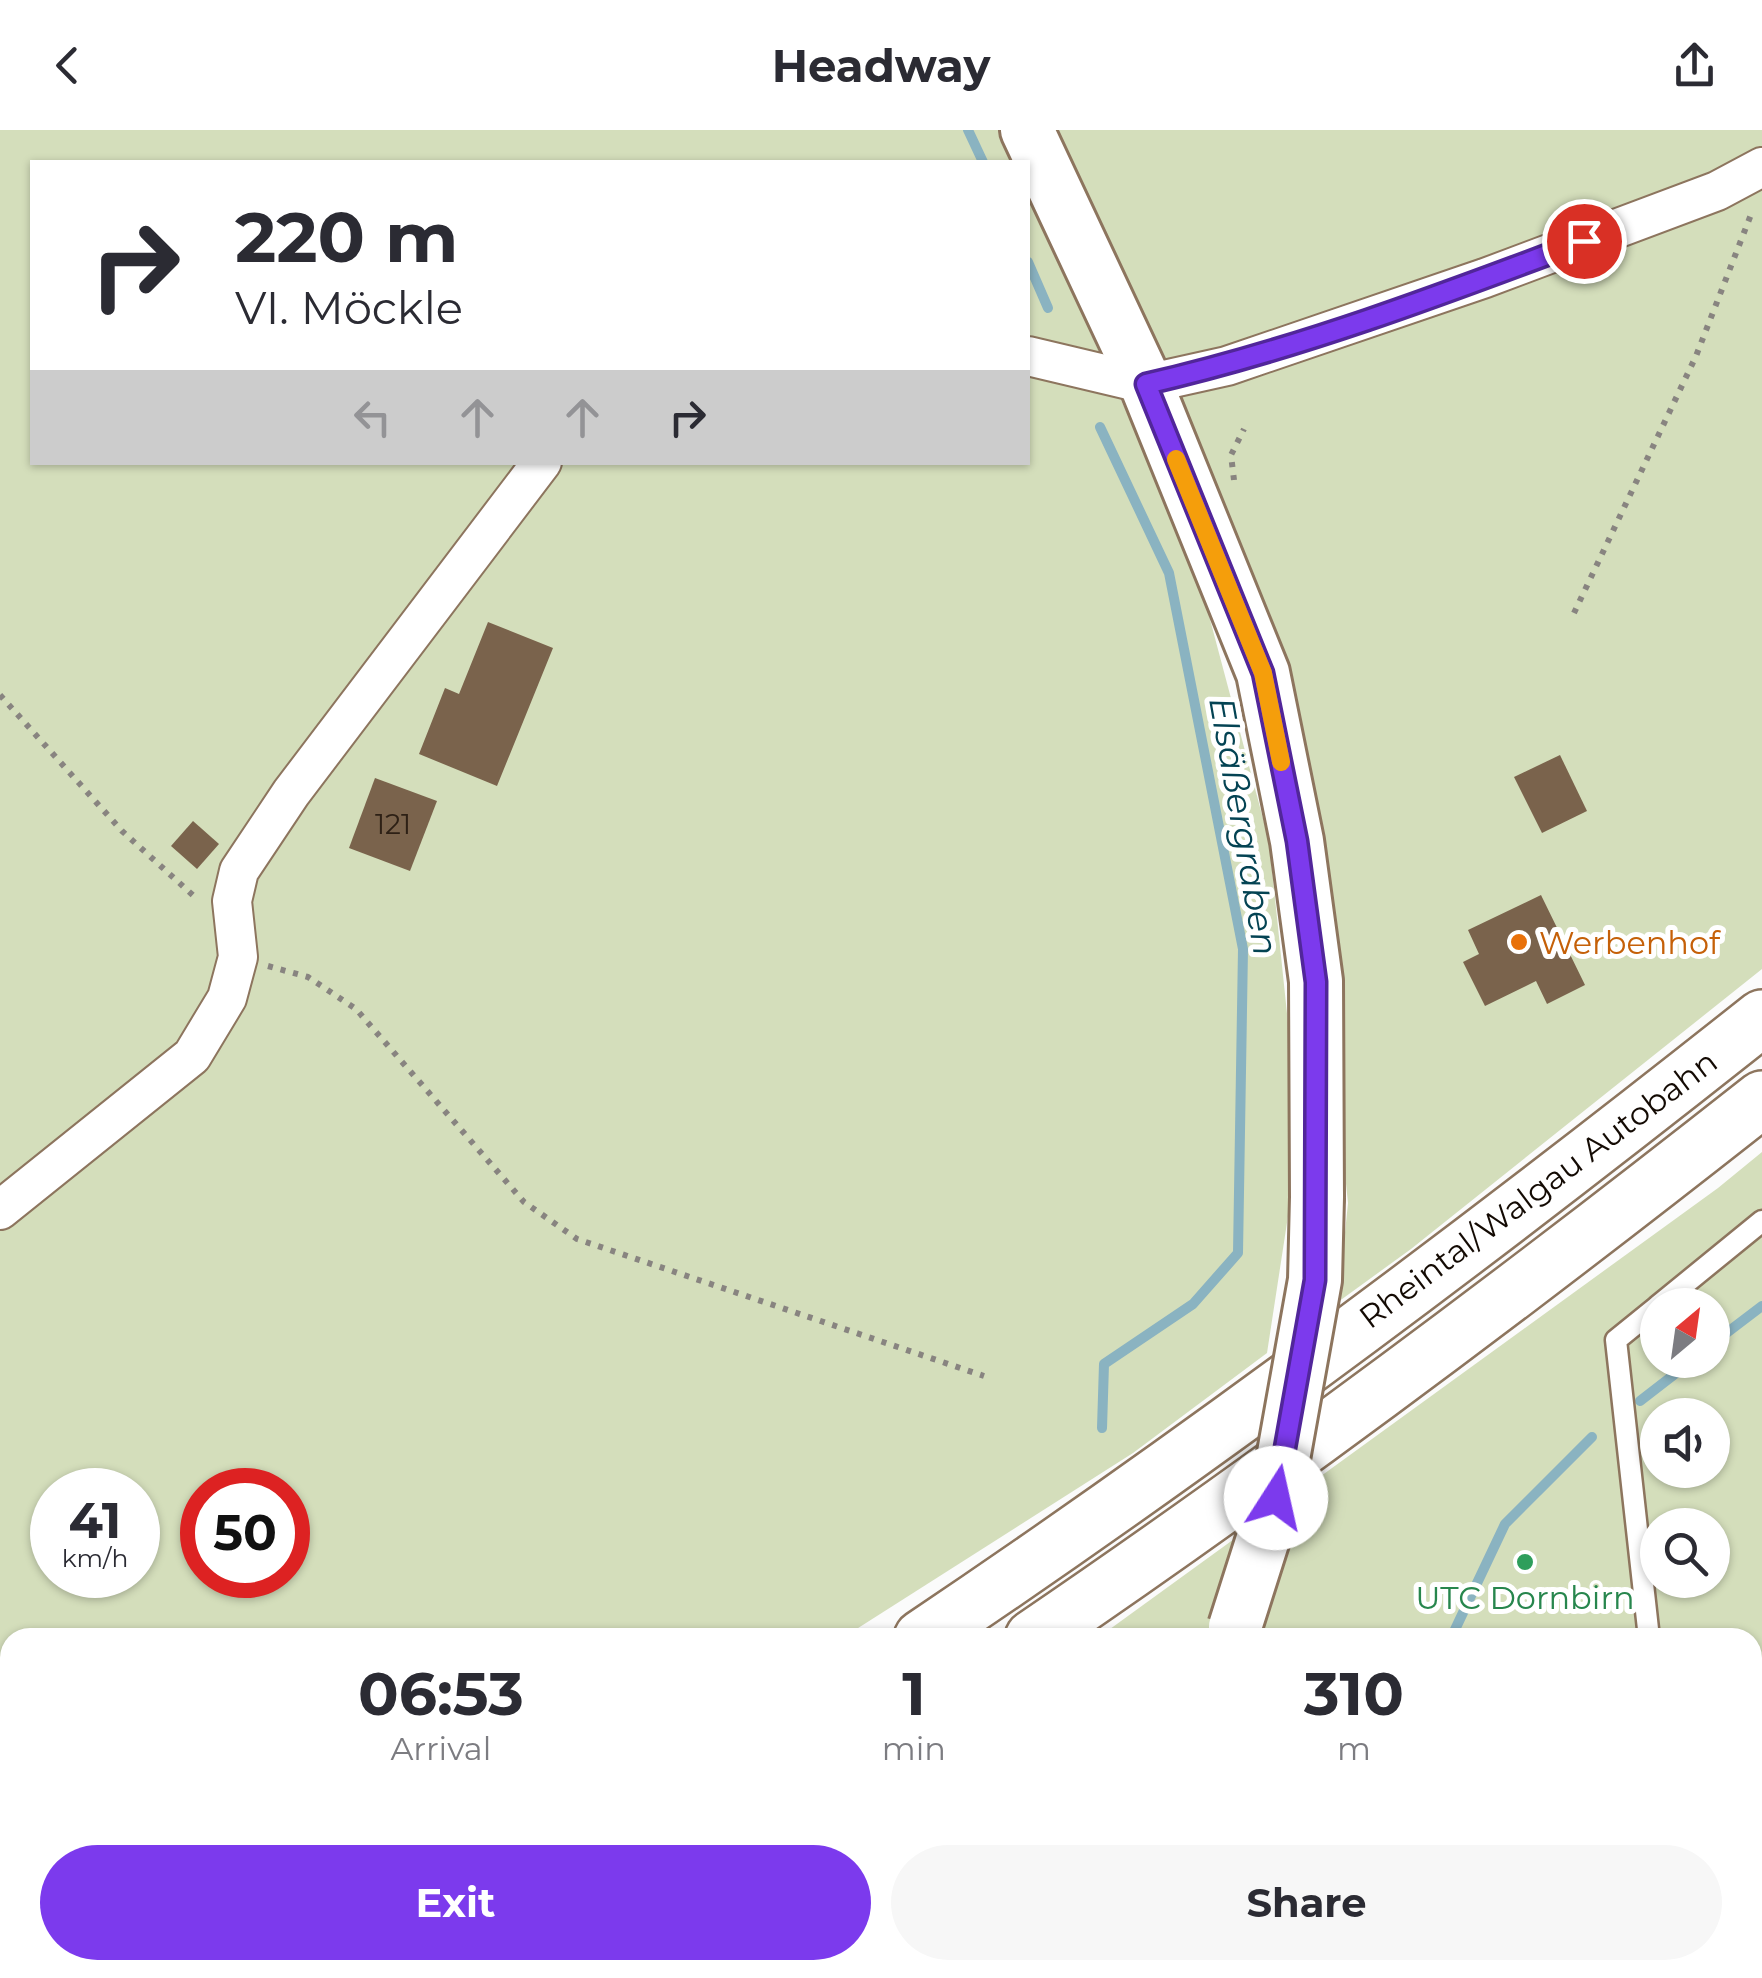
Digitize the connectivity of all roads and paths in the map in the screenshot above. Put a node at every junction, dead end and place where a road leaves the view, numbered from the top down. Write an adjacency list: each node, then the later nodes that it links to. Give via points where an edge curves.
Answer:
1 (1028, 130): 4 (main road)
2 (1759, 168): 4 (street, via 1716,191 1485,278 1227,366); 6 (path, via 1751,217 1714,314)
3 (1030, 356): 4 (street)
4 (1146, 384): 18 (main road, bridge, via 1263,673 1297,841 1316,982 1315,1280 1276,1498)
5 (540, 465): 8 (street, via 239,870 232,901)
6 (1574, 613)
7 (0, 695): 8 (path, via 122,831)
8 (236, 944): 11 (street, via 227,998 192,1056); 15 (path, via 356,1009 524,1202 577,1239)
9 (1762, 1018): 16 (highway, Rheintal/Walgau Autobahn, via 1391,1304)
10 (1762, 1099): 17 (highway, Rheintal/Walgau Autobahn, via 1406,1372)
11 (0, 1210)
12 (1762, 1221): 13 (lane)
13 (1680, 1288)
14 (1640, 1321): 19 (lane, via 1616,1340)
15 (984, 1376)
16 (936, 1628)
17 (1048, 1628)
18 (1234, 1628)
19 (1648, 1628)

